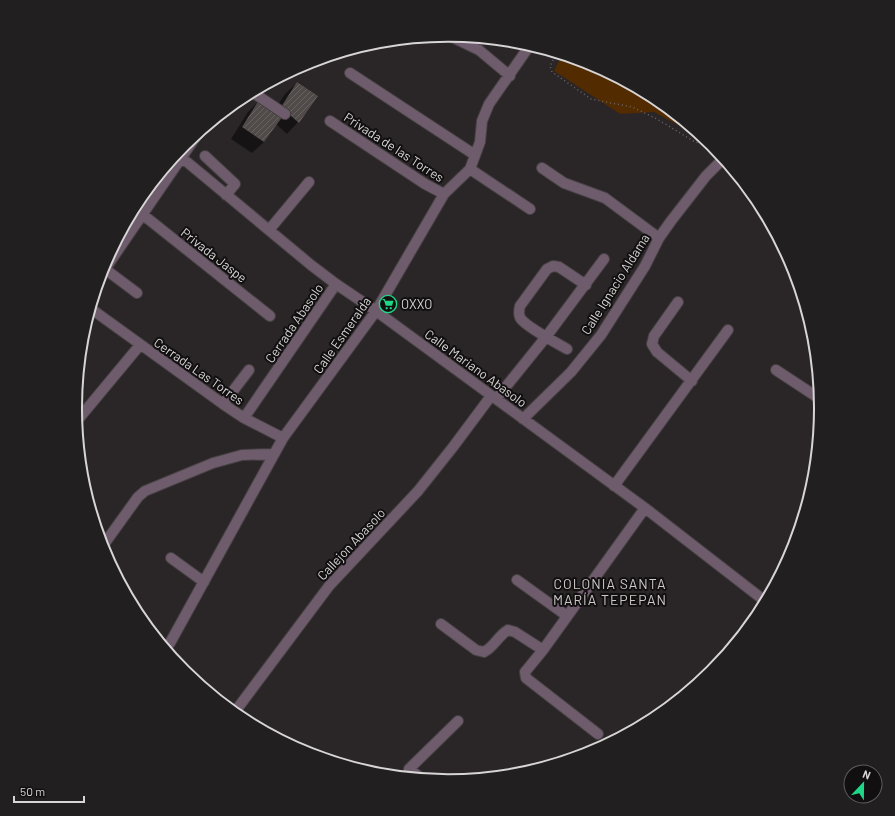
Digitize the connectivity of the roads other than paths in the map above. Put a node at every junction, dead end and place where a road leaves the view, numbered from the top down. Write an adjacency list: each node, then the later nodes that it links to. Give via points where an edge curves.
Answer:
1 (471, 43): 4 (street)
2 (526, 51): 4 (street, Calle Esmeralda)
3 (350, 73): 8 (street)
4 (510, 76): 8 (street, Calle Esmeralda, via 489,104 482,121 480,142)
5 (257, 96): 6 (street)
6 (285, 114)
7 (330, 121): 17 (street, Privada de las Torres)
8 (475, 155): 12 (street, Calle Esmeralda)
9 (205, 156): 16 (street, via 235,184)
10 (178, 161): 16 (street, Calle Mariano Abasolo, via 187,162)
11 (719, 163): 23 (street, Calle Ignacio Aldama, via 706,176)
12 (470, 168): 17 (street, Calle Esmeralda); 20 (street)
13 (542, 168): 23 (street, via 564,183 604,198)
14 (169, 171): 19 (street)
15 (309, 182): 22 (street)
16 (226, 194): 22 (street, Calle Mariano Abasolo)
17 (444, 194): 32 (street, Calle Esmeralda)
18 (145, 202): 19 (street)
19 (149, 205): 21 (street)
20 (530, 210)
21 (142, 214): 24 (street); 33 (street, Privada Jaspe)
22 (270, 230): 27 (street, Calle Mariano Abasolo)
23 (660, 238): 47 (street, Calle Ignacio Aldama, via 601,335 571,372)
24 (116, 253)
25 (604, 259): 28 (street, Callejon Abasolo)
26 (108, 271): 29 (street)
27 (336, 284): 32 (street, Calle Mariano Abasolo); 40 (street, Cerrada Abasolo)
28 (586, 285): 35 (street, Callejon Abasolo); 35 (street, via 559,267 547,269 520,306 519,313 521,319)
29 (137, 293)
30 (678, 302): 41 (street, via 654,336 652,344 657,352)
31 (95, 311): 36 (street, Cerrada Las Torres)
32 (376, 311): 43 (street, Calle Mariano Abasolo); 48 (street, Calle Esmeralda)
33 (270, 316)
34 (728, 330): 41 (street)
35 (546, 337): 37 (street); 43 (street, Callejon Abasolo)
36 (140, 345): 44 (street, Cerrada Las Torres); 45 (street)
37 (567, 349)
38 (249, 370): 44 (street)
39 (776, 370): 42 (street)
40 (273, 376): 46 (street, Cerrada Las Torres)
41 (692, 380): 50 (street)
42 (813, 395)
43 (494, 397): 47 (street, Calle Mariano Abasolo); 61 (street, Callejon Abasolo, via 418,491 329,586)
44 (223, 404): 46 (street, Cerrada Las Torres)
45 (82, 415)
46 (244, 418): 48 (street, Cerrada Las Torres)
47 (523, 419): 50 (street, Calle Mariano Abasolo)
48 (284, 438): 49 (street, Calle Esmeralda)
49 (274, 454): 52 (street, via 242,455 213,463 145,491); 55 (street, Calle Esmeralda)
50 (614, 486): 51 (street, Calle Mariano Abasolo)
51 (645, 508): 56 (street, Calle Mariano Abasolo); 57 (street)
52 (106, 541)
53 (171, 558): 55 (street)
54 (517, 580): 57 (street)
55 (204, 582): 59 (street, Calle Esmeralda)
56 (760, 597)
57 (568, 616): 60 (street)
58 (441, 624): 60 (street, via 476,650 484,652 508,630)
59 (170, 642)
60 (543, 650): 63 (street, via 525,672 526,678)
61 (238, 708)
62 (458, 721): 64 (street, via 408,769)
63 (598, 734)
64 (412, 772)

